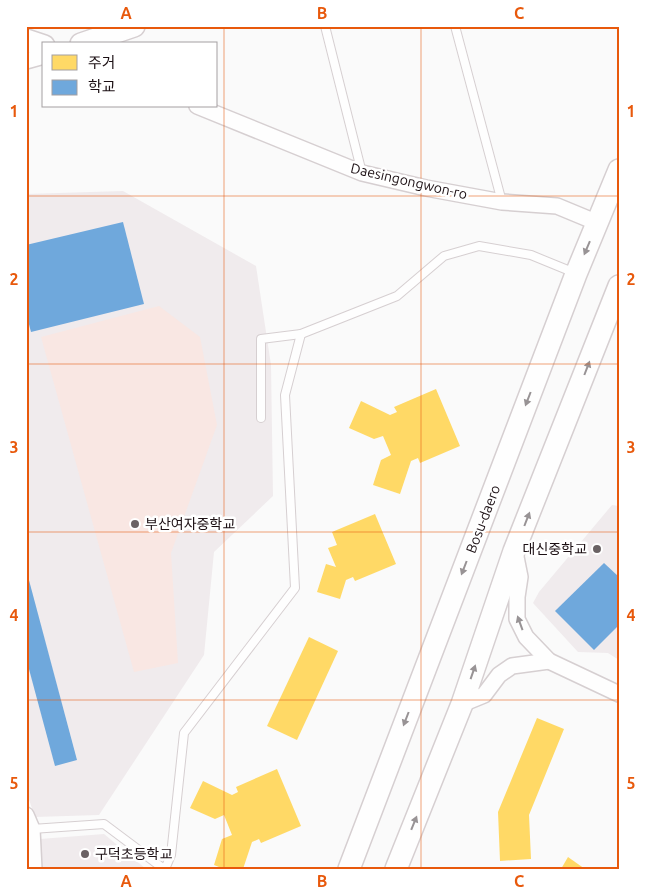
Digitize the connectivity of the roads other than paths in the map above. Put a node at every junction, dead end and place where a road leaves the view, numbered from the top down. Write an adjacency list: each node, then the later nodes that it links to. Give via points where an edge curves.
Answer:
1 (134, 26): 5 (main road)
2 (325, 26): 11 (lane)
3 (455, 26): 12 (lane)
4 (26, 40): 6 (main road)
5 (87, 42)
6 (42, 45)
7 (42, 57): 8 (street)
8 (26, 61)
9 (202, 108): 11 (street, Daesingongwon-ro)
10 (619, 170): 13 (main road, Bosu-daero)
11 (362, 173): 12 (street, Daesingongwon-ro)
12 (502, 202): 13 (street, Daesingongwon-ro, via 557,206)
13 (598, 223): 14 (main road, Bosu-daero, one-way to 14)
14 (576, 274): 16 (lane, via 531,255 480,246 444,256 397,296); 26 (main road, Bosu-daero, one-way to 26)
15 (619, 286): 18 (main road, one-way to 15)
16 (301, 334): 17 (lane, via 262,339); 25 (lane, via 285,395 295,588 184,733 171,855)
17 (261, 418)
18 (514, 551): 19 (street, one-way to 18, via 526,637 517,619 520,577); 21 (main road, one-way to 18)
19 (549, 661): 20 (street); 21 (street, via 512,666 499,675 484,695)
20 (619, 694)
21 (462, 704): 27 (main road, one-way to 21)
22 (26, 815): 23 (street)
23 (32, 829): 24 (street); 25 (lane, via 104,824)
24 (34, 869)
25 (165, 869)
26 (349, 869)
27 (396, 869)

